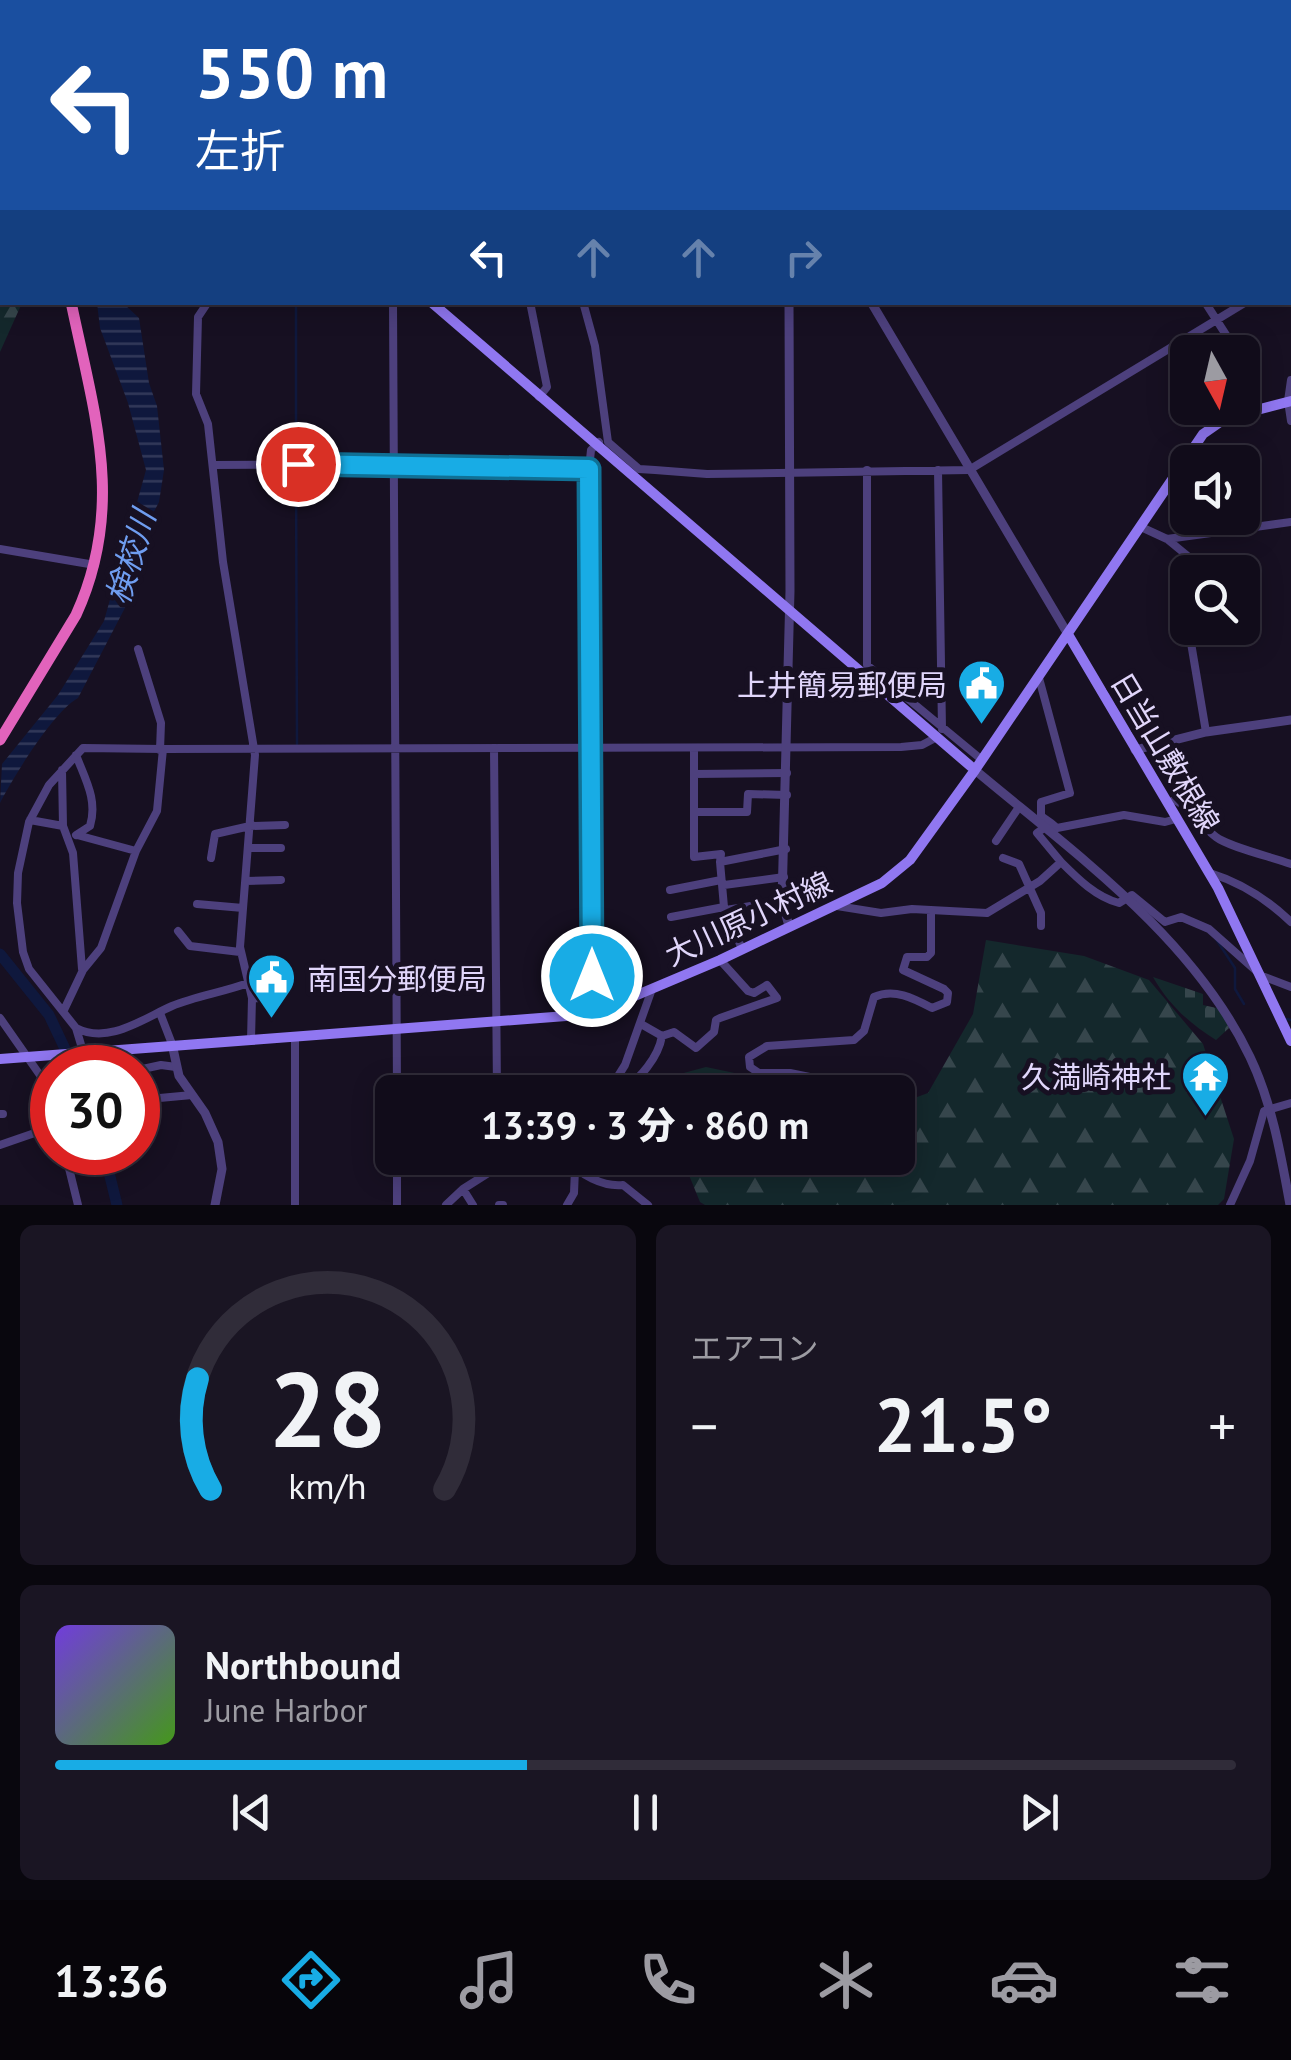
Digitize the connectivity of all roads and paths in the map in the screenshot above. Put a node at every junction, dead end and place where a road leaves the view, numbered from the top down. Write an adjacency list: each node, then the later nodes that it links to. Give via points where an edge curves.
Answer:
1 (72, 305): 33 (highway, via 103,463 104,510)
2 (206, 305): 22 (street, via 198,317 196,394 208,424)
3 (393, 305): 21 (street)
4 (434, 305): 14 (main road)
5 (531, 305): 14 (street, via 547,386)
6 (584, 305): 19 (street)
7 (789, 305): 27 (street)
8 (873, 305): 26 (street)
9 (1206, 305): 11 (street)
10 (1241, 305): 11 (street)
11 (1216, 320): 12 (street); 26 (street)
12 (1226, 335)
13 (1291, 380): 15 (street)
14 (539, 396): 20 (main road)
15 (1290, 401): 16 (main road); 17 (street)
16 (1260, 409)
17 (1291, 421)
18 (1216, 425): 29 (main road, via 1203,434)
19 (606, 436): 20 (street); 27 (street, via 640,469)
20 (596, 446): 23 (street); 34 (main road)
21 (395, 464): 22 (street); 23 (street); 43 (street)
22 (212, 465): 49 (street)
23 (589, 469): 45 (street)
24 (866, 470): 25 (street); 27 (street); 41 (street, via 866,665)
25 (938, 470): 26 (street); 41 (street)
26 (969, 470): 35 (street)
27 (789, 474): 34 (street)
28 (1291, 522): 30 (street)
29 (1141, 527): 30 (street); 35 (main road)
30 (1167, 539): 32 (street)
31 (0, 549): 33 (street)
32 (1186, 555)
33 (94, 564): 42 (highway, via 76,615)
34 (789, 612): 41 (main road); 47 (street)
35 (1069, 636): 38 (main road); 50 (main road, 日当山敷根線)
36 (1191, 645): 40 (street)
37 (138, 649): 48 (street)
38 (1039, 678): 52 (main road); 64 (street, via 1070,792 1041,802)
39 (1291, 720): 40 (street)
40 (1206, 732): 50 (street)
41 (939, 733): 47 (street, via 916,746); 52 (main road)
42 (0, 740)
43 (394, 748): 44 (street); 49 (street); 113 (street)
44 (494, 748): 45 (street); 110 (street)
45 (593, 748): 46 (street); 108 (street)
46 (694, 748): 47 (street); 55 (street)
47 (788, 748): 54 (street)
48 (162, 749): 49 (street); 51 (street, via 82,748); 71 (street, via 157,811)
49 (255, 749): 63 (street)
50 (1136, 750): 57 (main road, 日当山敷根線)
51 (76, 755): 53 (street); 66 (street, via 93,814 90,826)
52 (978, 765): 58 (street); 87 (main road, 大川原小村線, via 910,860)
53 (62, 770): 61 (street); 65 (street)
54 (787, 773): 55 (street); 56 (street)
55 (694, 774): 59 (street)
56 (787, 795): 59 (street, via 748,794 747,812); 70 (street)
57 (1166, 803): 60 (main road, 日当山敷根線); 76 (street, via 1176,800 1192,810 1229,844)
58 (1019, 807): 64 (street); 67 (street, via 998,839)
59 (694, 812): 74 (street, via 694,857 721,854)
60 (1176, 819): 64 (street, via 1124,815); 77 (main road, 日当山敷根線)
61 (30, 820): 65 (street); 106 (street, via 18,873 22,952)
62 (285, 825): 63 (street)
63 (250, 826): 68 (street); 72 (street, via 215,834)
64 (1047, 826): 75 (street, via 1036,833); 84 (street)
65 (64, 829): 66 (street); 99 (street, via 72,852)
66 (76, 835): 71 (street)
67 (1012, 844)
68 (248, 848): 69 (street); 80 (street)
69 (281, 848)
70 (786, 849): 74 (street); 78 (street)
71 (136, 851): 99 (street, via 102,948)
72 (211, 858)
73 (1005, 861): 82 (street, via 1019,864)
74 (720, 862): 81 (street)
75 (1061, 862): 82 (street); 84 (street, via 1102,896 1119,904)
76 (1291, 864)
77 (1209, 873): 92 (street, via 1237,882); 100 (main road, 日当山敷根線)
78 (784, 877): 81 (street); 85 (street)
79 (281, 880): 80 (street)
80 (246, 881): 88 (street)
81 (722, 882): 83 (street); 89 (street)
82 (1029, 889): 90 (street, via 987,914); 94 (street)
83 (670, 890)
84 (1125, 898): 100 (street, via 1132,895 1165,922 1181,917 1209,929); 134 (street, via 1223,1010)
85 (782, 901): 89 (street); 93 (street)
86 (198, 904): 88 (street)
87 (837, 906): 90 (street); 93 (main road, 大川原小村線)
88 (243, 908): 97 (street)
89 (725, 908): 91 (street); 96 (street)
90 (931, 911): 130 (street, via 931,953 907,957 903,970 944,989 946,1002 932,1008 902,994 881,994 854,1040 767,1046 749,1057 758,1074)
91 (671, 917)
92 (1291, 922)
93 (789, 926): 96 (main road, 大川原小村線)
94 (1040, 926)
95 (178, 931): 97 (street, via 190,946)
96 (742, 948): 98 (main road, 大川原小村線)
97 (240, 952): 101 (street)
98 (720, 960): 103 (main road, 大川原小村線); 114 (street, via 748,991 768,984 777,998 720,1018 696,1048 674,1032)
99 (82, 970): 106 (street)
100 (1262, 976): 102 (street); 117 (main road, 日当山敷根線)
101 (248, 983): 104 (street); 107 (street)
102 (1290, 985)
103 (652, 989): 108 (main road, 大川原小村線); 111 (street)
104 (252, 998): 105 (street); 116 (street)
105 (280, 999)
106 (64, 1010): 112 (street)
107 (160, 1013): 112 (street, via 114,1031); 118 (street)
108 (592, 1014): 110 (main road, 大川原小村線)
109 (0, 1018): 121 (street)
110 (496, 1023): 113 (main road, 大川原小村線); 127 (street)
111 (640, 1024): 114 (street); 128 (street)
112 (76, 1028): 119 (street)
113 (396, 1030): 115 (main road, 大川原小村線); 126 (street)
114 (662, 1036): 129 (street)
115 (295, 1037): 116 (main road, 大川原小村線); 145 (street)
116 (251, 1040): 118 (main road, 大川原小村線)
117 (1291, 1040)
118 (172, 1044): 120 (main road, 大川原小村線); 125 (street)
119 (81, 1045)
120 (160, 1046)
121 (30, 1056)
122 (30, 1058): 123 (main road, 大川原小村線)
123 (0, 1059)
124 (160, 1065): 125 (street)
125 (176, 1067): 131 (street)
126 (397, 1075)
127 (497, 1075)
128 (619, 1075)
129 (639, 1075)
130 (800, 1075)
131 (192, 1095): 132 (street); 144 (street, via 218,1142 222,1170)
132 (160, 1098)
133 (1291, 1104): 134 (street)
134 (1270, 1109): 151 (street, via 1264,1110); 152 (street)
135 (30, 1135): 136 (street)
136 (0, 1146)
137 (70, 1175): 143 (street)
138 (397, 1175): 146 (street)
139 (481, 1175): 142 (street)
140 (575, 1175): 149 (street)
141 (587, 1175): 150 (street, via 623,1185)
142 (463, 1189): 147 (street); 148 (street)
143 (78, 1205)
144 (215, 1205)
145 (295, 1205)
146 (397, 1205)
147 (446, 1205)
148 (474, 1205)
149 (567, 1205)
150 (648, 1205)
151 (1230, 1205)
152 (1290, 1205)

